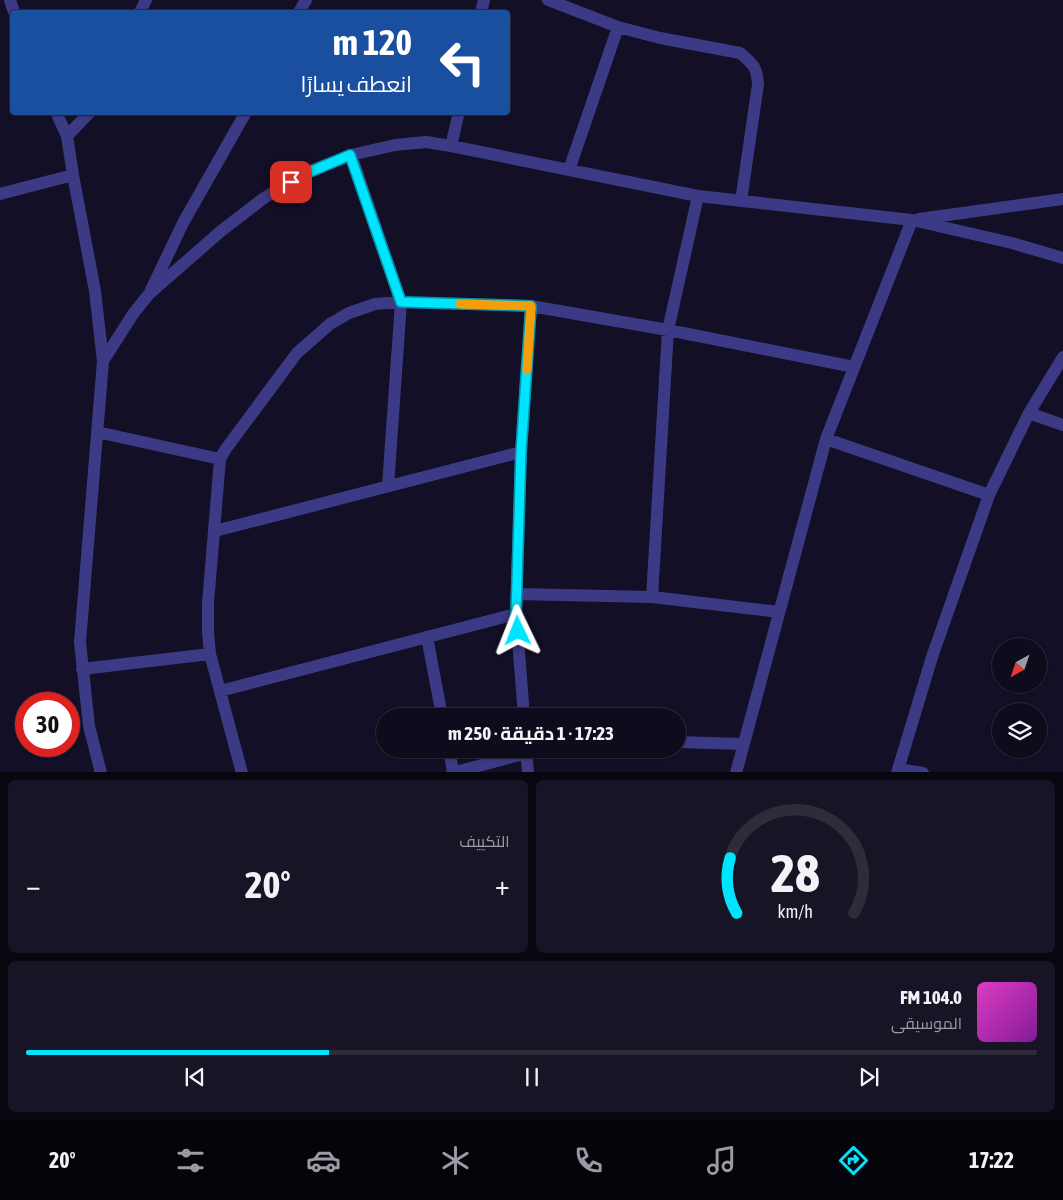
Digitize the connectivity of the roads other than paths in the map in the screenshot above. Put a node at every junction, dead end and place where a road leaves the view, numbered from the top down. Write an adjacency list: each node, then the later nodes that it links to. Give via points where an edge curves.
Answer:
1 (548, 0): 2 (street)
2 (618, 27): 10 (street); 15 (street, via 740,54 758,71)
3 (57, 115): 7 (street)
4 (87, 115): 7 (street)
5 (244, 115): 18 (street, via 182,223)
6 (458, 115): 8 (street)
7 (67, 136): 11 (street)
8 (451, 146): 9 (street, via 426,142); 10 (street)
9 (350, 155): 18 (street, via 305,174 264,198); 19 (street)
10 (569, 170): 13 (street)
11 (73, 174): 12 (street); 23 (street, via 95,291)
12 (0, 194)
13 (698, 196): 15 (street); 21 (street)
14 (1063, 199): 16 (street)
15 (741, 201): 16 (street)
16 (912, 220): 17 (street); 24 (street)
17 (1063, 258)
18 (149, 294): 23 (street)
19 (401, 302): 20 (street); 30 (street, via 375,304 349,313 313,338 297,353); 31 (street)
20 (531, 306): 21 (street); 29 (street)
21 (668, 330): 24 (street); 35 (street)
22 (1063, 357): 25 (street)
23 (103, 361): 27 (street)
24 (854, 367): 28 (street)
25 (1028, 413): 26 (street); 32 (street)
26 (1063, 425)
27 (97, 432): 30 (street); 40 (street, via 80,642)
28 (826, 439): 32 (street); 36 (street)
29 (521, 452): 31 (street); 34 (street)
30 (220, 459): 33 (street)
31 (388, 486): 33 (street)
32 (989, 495): 49 (street, via 932,657)
33 (215, 531): 39 (street, via 208,603)
34 (517, 594): 35 (street); 37 (street)
35 (652, 598): 36 (street)
36 (779, 612): 45 (street)
37 (516, 614): 38 (street); 43 (street)
38 (427, 637): 41 (street); 42 (street)
39 (210, 654): 40 (street); 41 (street)
40 (82, 669): 50 (street, via 89,726)
41 (220, 691): 51 (street)
42 (440, 708)
43 (523, 708)
44 (686, 742): 45 (street)
45 (743, 744): 54 (street)
46 (450, 758): 52 (street)
47 (501, 758): 52 (street)
48 (527, 758): 53 (street)
49 (897, 771): 55 (street)
50 (101, 772)
51 (242, 772)
52 (452, 772)
53 (528, 772)
54 (736, 772)
55 (923, 772)

